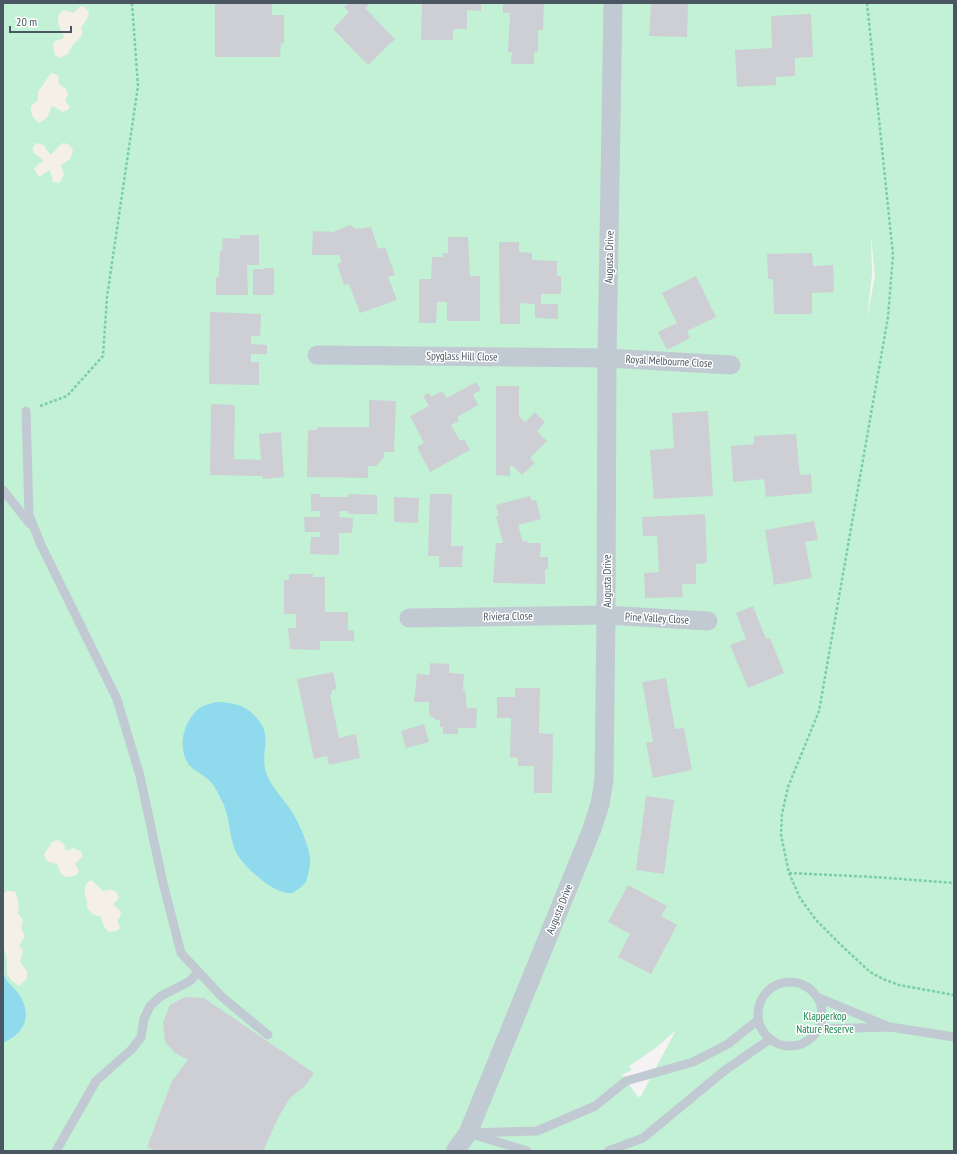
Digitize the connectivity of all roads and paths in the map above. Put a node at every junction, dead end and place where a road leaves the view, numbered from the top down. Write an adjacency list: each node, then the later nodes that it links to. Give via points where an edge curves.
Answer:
1 (132, 3): 7 (path, via 138,86 107,297 103,356 67,396)
2 (613, 3): 5 (street, Augusta Drive)
3 (867, 3): 13 (path, via 893,255 888,317 819,712 788,787 782,814 781,835)
4 (317, 355): 5 (street, Spyglass Hill Close)
5 (607, 358): 6 (street, Royal Melbourne Close); 10 (street, Augusta Drive)
6 (731, 365)
7 (26, 410): 9 (lane, via 29,515)
8 (3, 490): 9 (lane)
9 (33, 527): 15 (lane, via 117,699 140,776 181,953)
10 (606, 615): 11 (street, Riviera Close); 12 (street, Pine Valley Close); 24 (street, Augusta Drive, via 604,780 600,804)
11 (409, 618)
12 (708, 621)
13 (789, 873): 14 (path); 16 (path, via 800,898 816,920 870,972 899,985)
14 (954, 883)
15 (198, 972): 21 (lane, via 222,997); 25 (lane, via 190,981 161,996 150,1006 144,1019 141,1037 132,1049 96,1081)
16 (954, 994)
17 (819, 998): 18 (lane, via 802,983 780,983 770,988 763,996); 19 (lane); 20 (lane, via 822,1008)
18 (758, 1020): 23 (lane); 24 (lane, via 728,1044 693,1062 626,1081 595,1106 537,1131)
19 (890, 1027): 20 (lane); 22 (lane)
20 (819, 1029): 23 (lane, via 812,1038 802,1044 791,1046)
21 (268, 1035)
22 (954, 1037)
23 (770, 1039): 28 (lane, via 724,1071 643,1138)
24 (468, 1133): 26 (street, Augusta Drive); 27 (lane)
25 (56, 1151)
26 (455, 1151)
27 (526, 1151)
28 (608, 1151)

